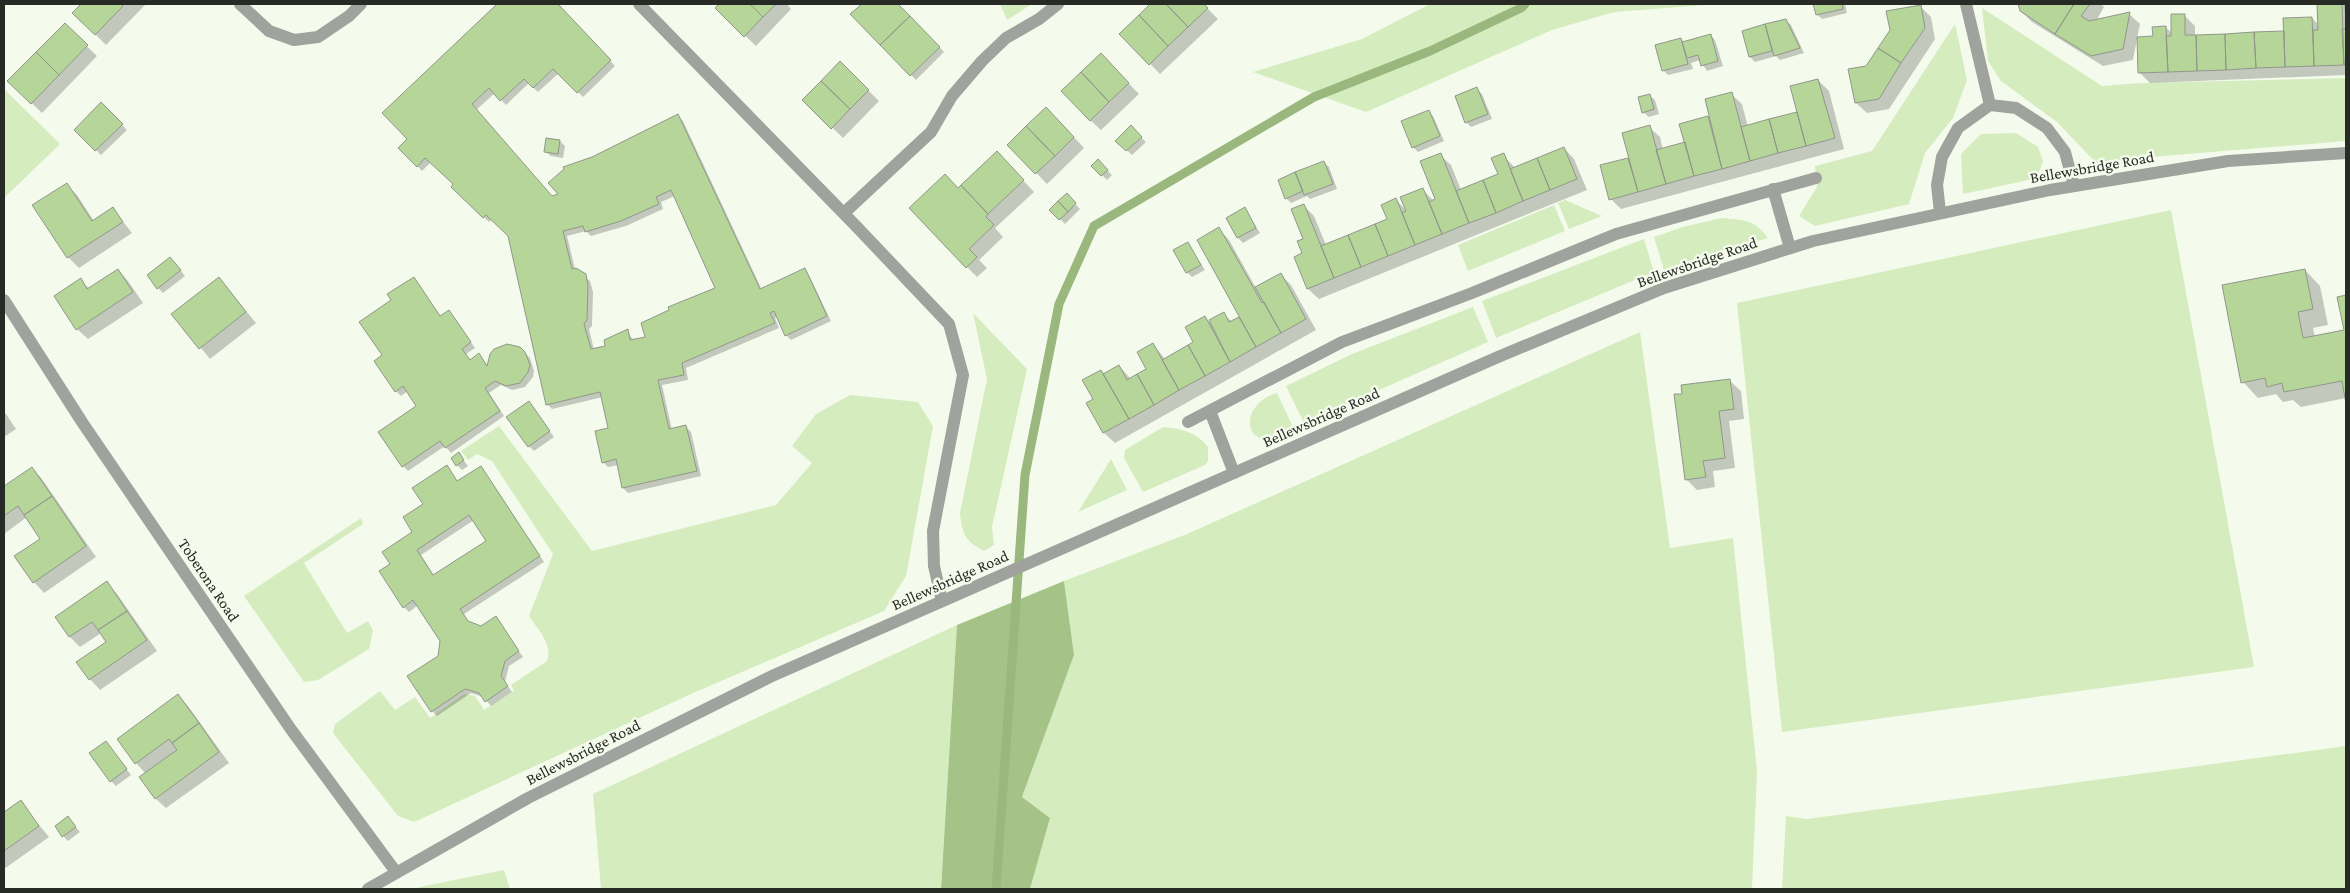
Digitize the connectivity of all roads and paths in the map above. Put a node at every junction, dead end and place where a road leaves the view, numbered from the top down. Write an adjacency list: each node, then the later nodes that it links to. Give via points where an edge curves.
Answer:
1 (240, 4): 2 (street, via 269,31 294,40 318,37)
2 (361, 4)
3 (639, 4): 12 (street)
4 (1058, 4): 12 (street, via 1006,38 982,61 952,96 931,132)
5 (1966, 4): 6 (street)
6 (1990, 105): 9 (street, via 2016,108 2047,128 2065,152); 11 (street, via 1958,128 1942,157 1937,185)
7 (2346, 153): 9 (street, Bellewsbridge Road, via 2228,161)
8 (1816, 178): 10 (street)
9 (2074, 186): 11 (street, Bellewsbridge Road)
10 (1773, 190): 13 (street); 15 (street, via 1616,234 1342,342)
11 (1940, 212): 13 (street, Bellewsbridge Road)
12 (844, 213): 18 (street, via 950,324 954,337 963,375 933,532 934,566)
13 (1790, 248): 17 (street, Bellewsbridge Road, via 1664,288 1498,357)
14 (4, 300): 19 (street, Toberona Road, via 82,422 290,728)
15 (1210, 411): 16 (street); 17 (street)
16 (1188, 422)
17 (1234, 474): 18 (street, Bellewsbridge Road)
18 (942, 601): 19 (street, Bellewsbridge Road, via 772,676 636,743 528,798)
19 (396, 872): 20 (street, Bellewsbridge Road)
20 (368, 889)

